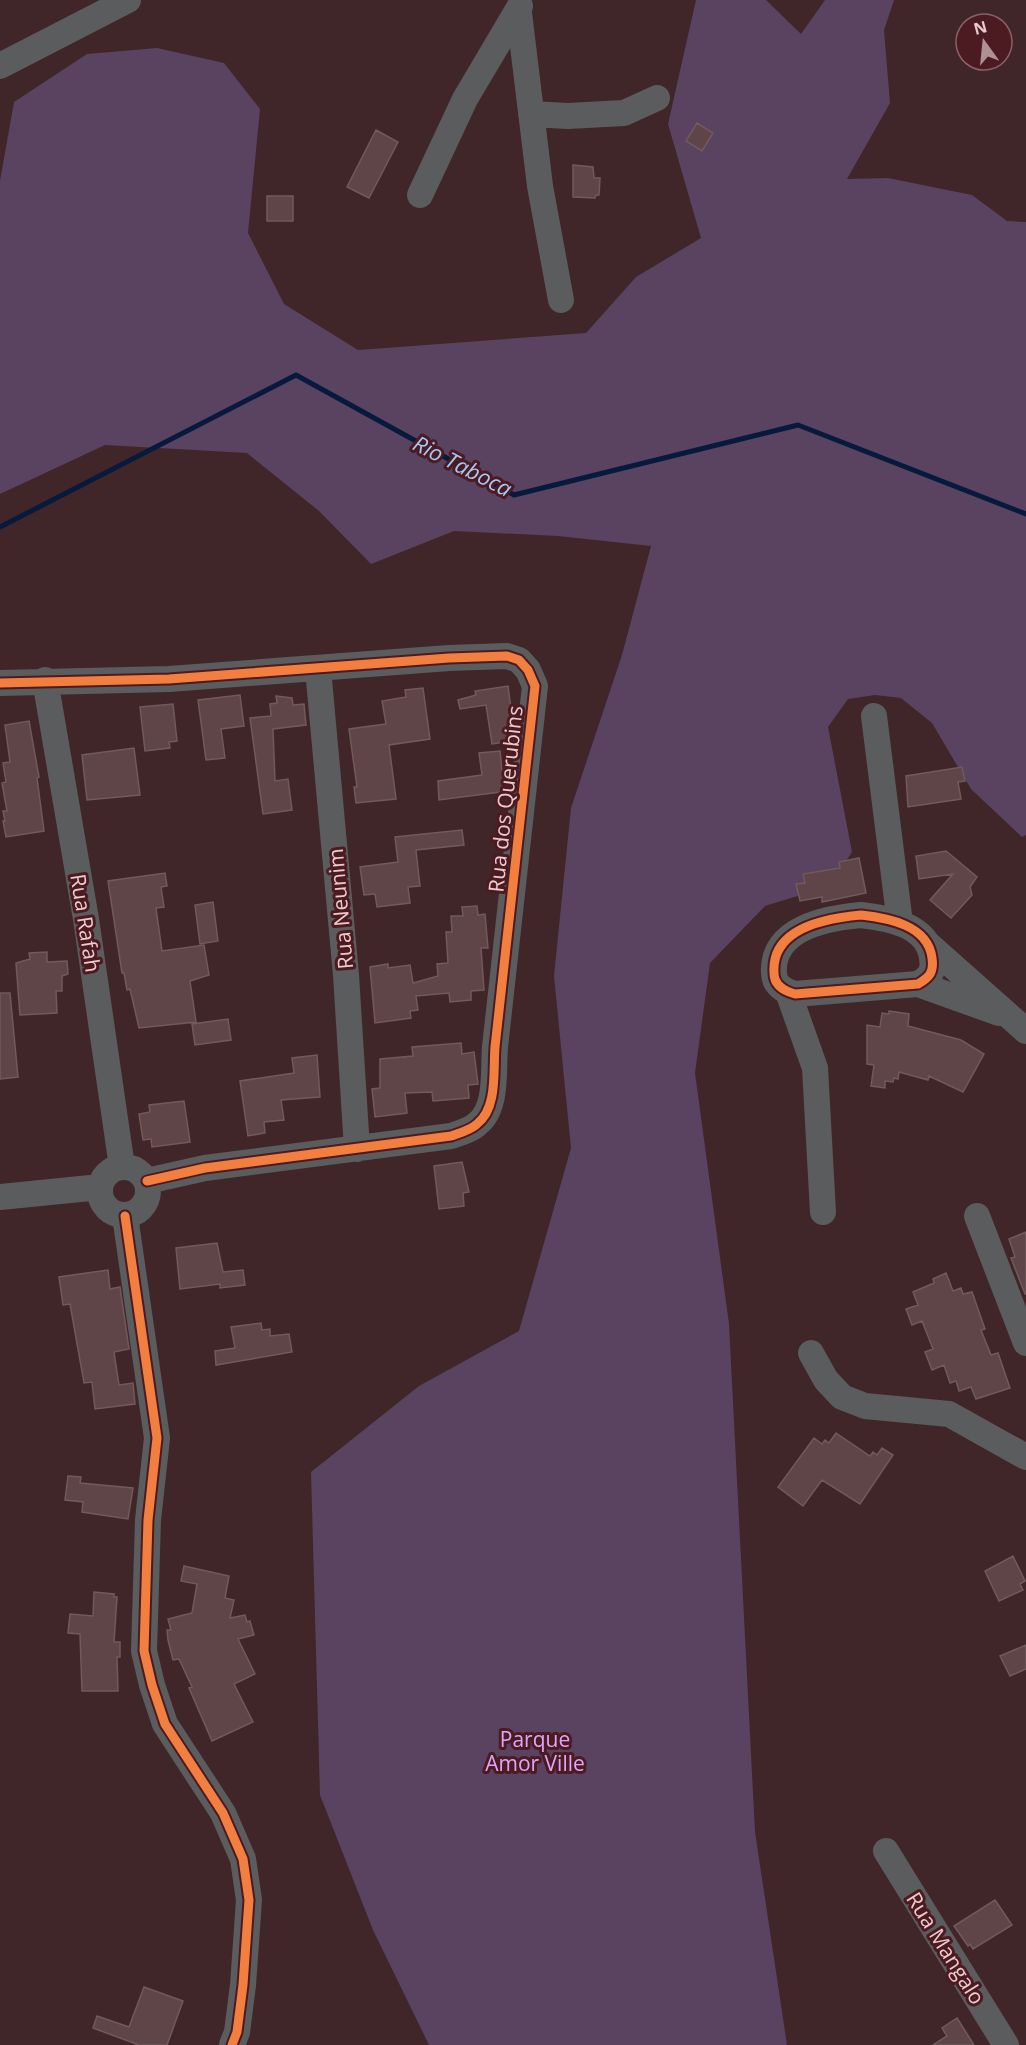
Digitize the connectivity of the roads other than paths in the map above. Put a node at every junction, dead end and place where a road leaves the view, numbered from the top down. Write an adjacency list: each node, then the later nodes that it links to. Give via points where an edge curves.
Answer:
1 (128, 0): 3 (street)
2 (520, 6): 5 (street); 6 (street, via 465,99)
3 (0, 66)
4 (657, 98): 5 (street, via 624,112)
5 (531, 114): 7 (street)
6 (420, 195)
7 (561, 300)
8 (318, 669): 9 (street, Rua dos Querubins); 17 (street, Rua Neunim, via 346,975); 17 (street, Rua dos Querubins, via 507,656 519,660 535,687 489,1107 476,1126 451,1136)
9 (45, 680): 10 (street, Rua dos Querubins); 18 (street, Rua Rafah, via 86,919)
10 (0, 683)
11 (874, 716): 12 (street)
12 (900, 923): 13 (street); 15 (street, via 861,915 803,928 785,940 774,957 774,976)
13 (928, 944): 14 (street, via 933,971); 16 (street)
14 (918, 984): 15 (street); 16 (street)
15 (788, 992): 22 (street, via 815,1068)
16 (1017, 1023)
17 (357, 1149): 19 (street, Rua dos Querubins, via 205,1168)
18 (122, 1167): 19 (street, via 136,1170); 20 (street, via 107,1173)
19 (147, 1181): 23 (street, via 149,1193 145,1204)
20 (100, 1187): 21 (street); 23 (street, via 106,1207)
21 (0, 1197)
22 (824, 1212)
23 (125, 1216): 29 (street, via 157,1438 148,1521 144,1651 165,1724 223,1813 243,1859 249,1900 243,1985)
24 (977, 1216): 25 (street)
25 (1026, 1343)
26 (811, 1353): 27 (street, via 826,1380 842,1397 865,1406 949,1414)
27 (1026, 1457)
28 (886, 1851): 30 (street, Rua Mangalo)
29 (232, 2045)
30 (1006, 2045)

